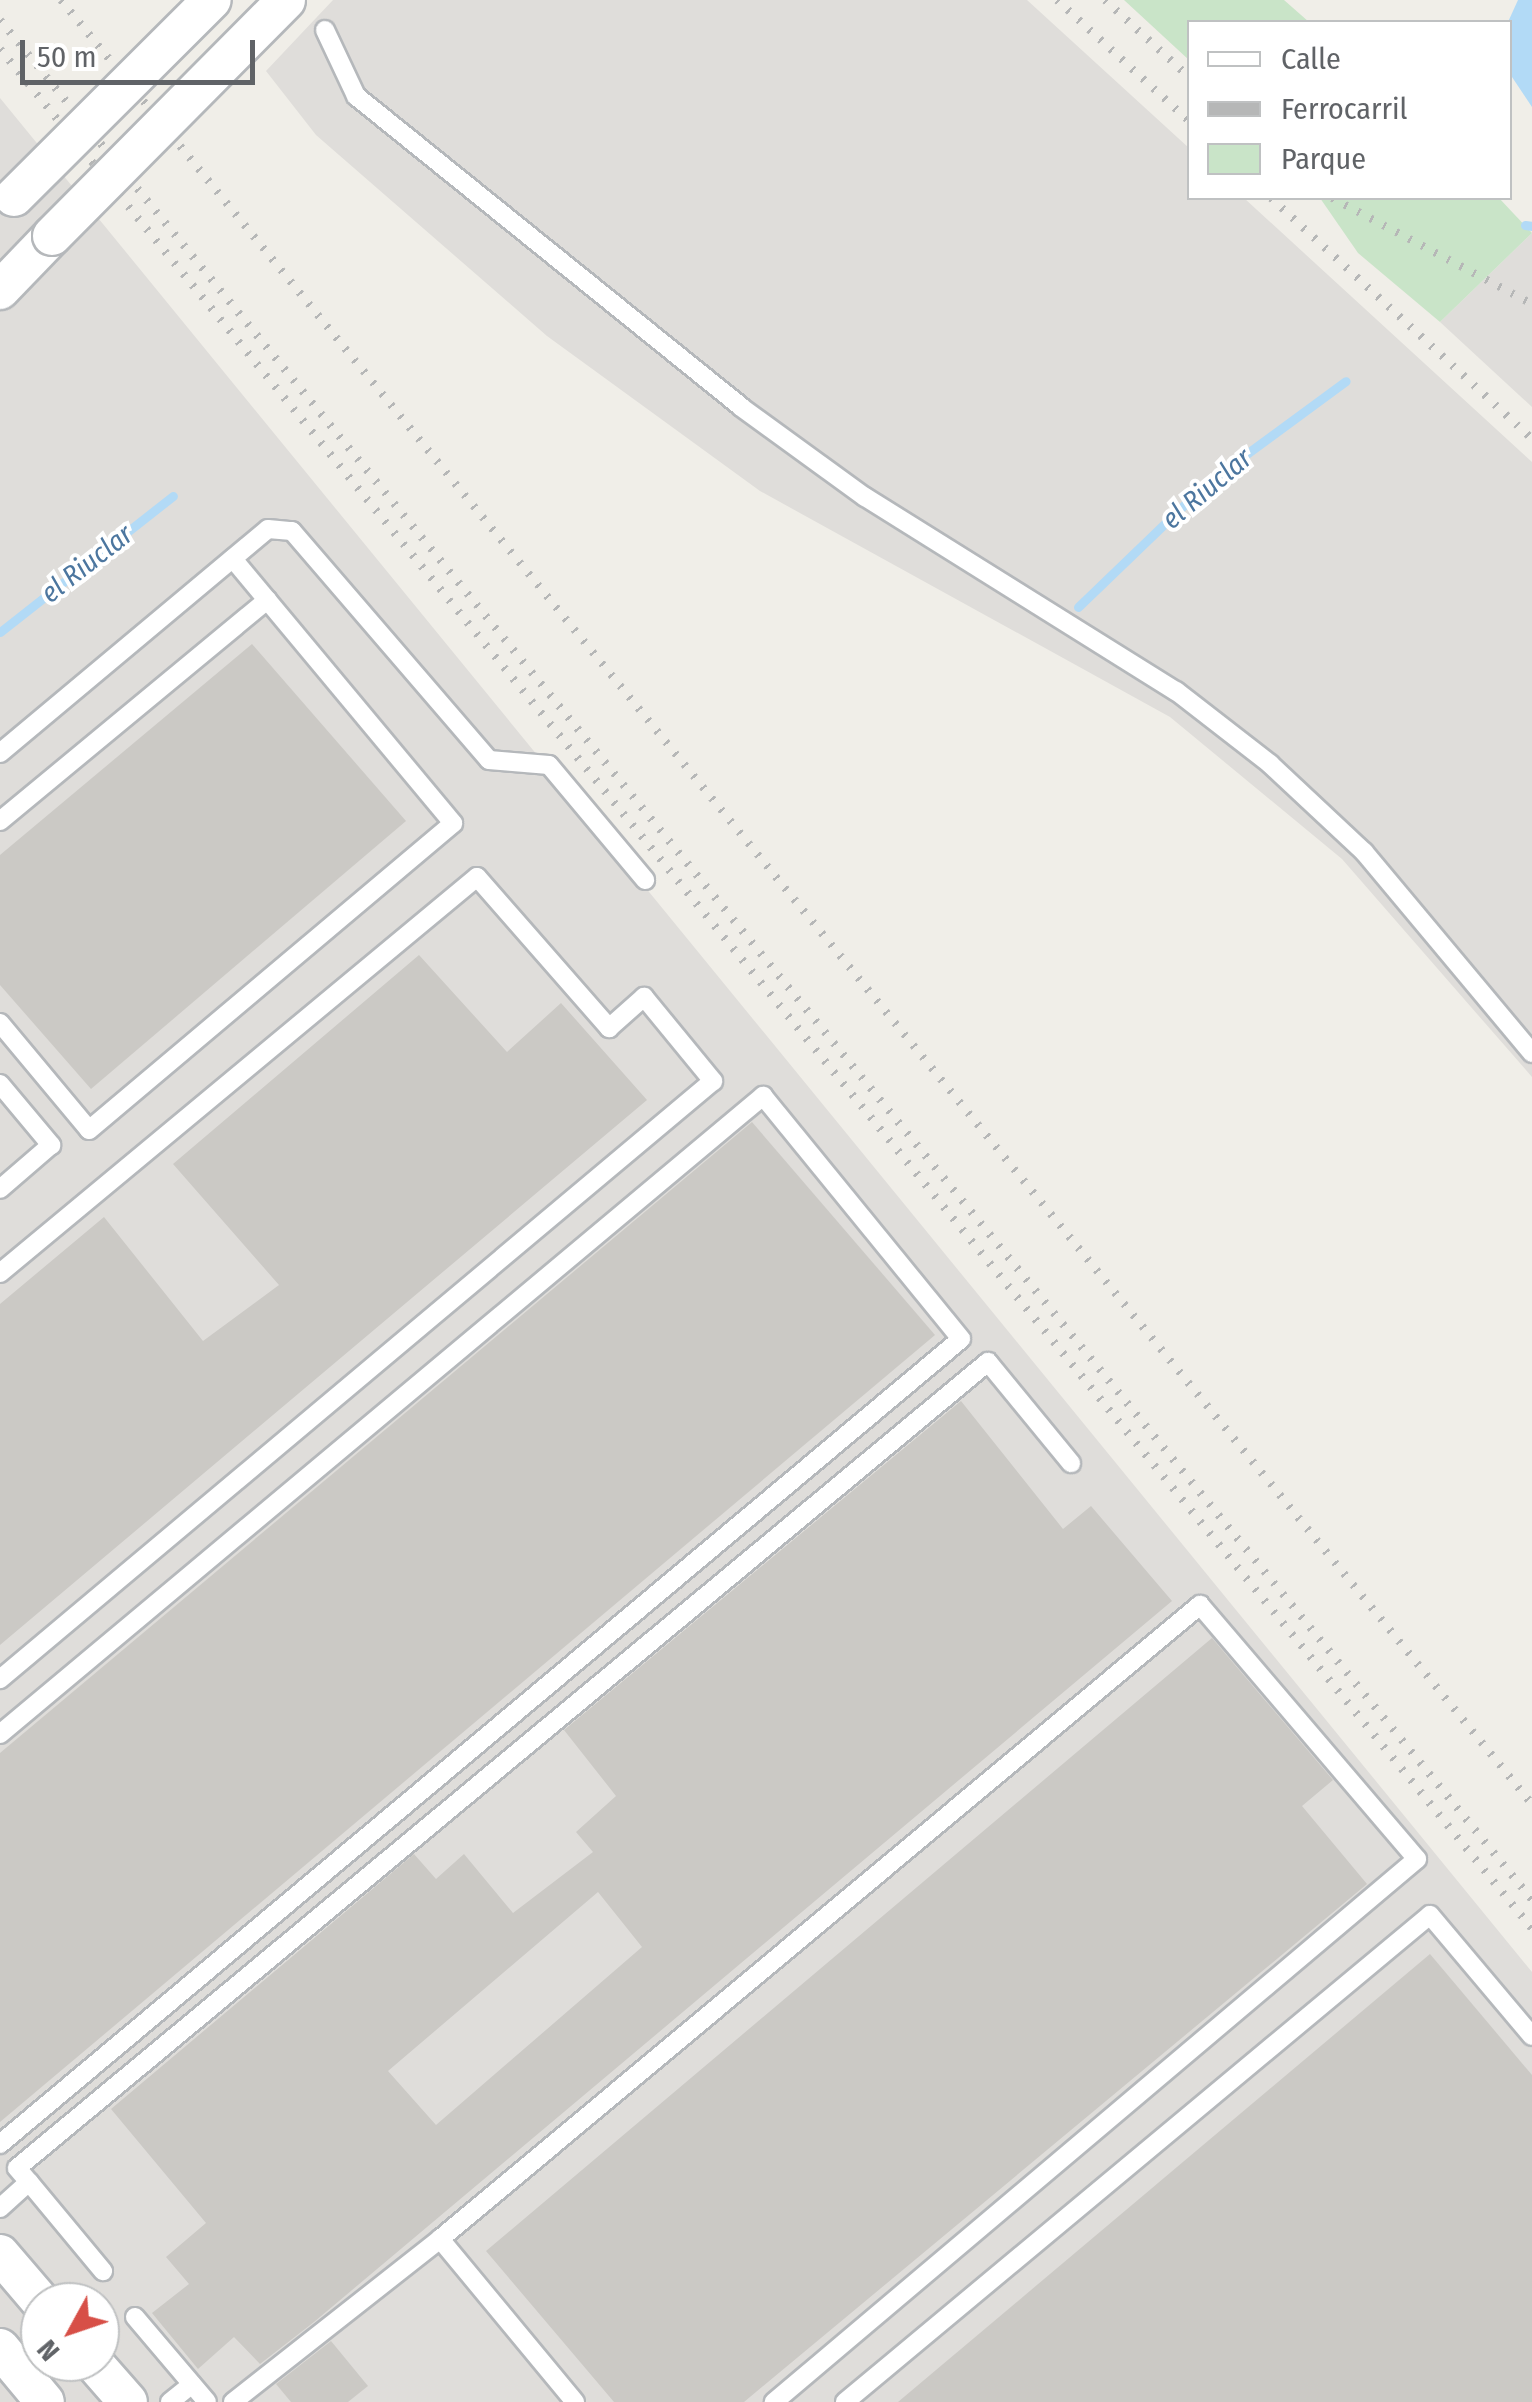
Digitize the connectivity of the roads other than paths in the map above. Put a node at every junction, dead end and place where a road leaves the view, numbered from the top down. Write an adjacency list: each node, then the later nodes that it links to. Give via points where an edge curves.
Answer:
1 (212, 0): 4 (street, bridge)
2 (286, 0): 5 (street, bridge)
3 (325, 30): 14 (lane, via 356,96 652,338 864,498 1176,691 1270,764 1364,852)
4 (4, 205)
5 (52, 236): 6 (street); 7 (street)
6 (0, 275)
7 (0, 290)
8 (233, 558): 9 (lane); 10 (lane); 12 (lane, via 268,529 292,531 489,760 549,765)
9 (268, 600): 11 (lane); 13 (lane, via 453,823 90,1130)
10 (0, 753)
11 (0, 821)
12 (644, 880)
13 (0, 1024)
14 (1532, 1053)
15 (0, 1084): 16 (lane, via 51,1146)
16 (0, 1189)
17 (0, 1273): 19 (lane, via 477,877 609,1028 644,997 713,1080)
18 (1072, 1463): 23 (lane, via 988,1362 17,2168)
19 (0, 1679)
20 (0, 1734): 22 (lane, via 763,1096 961,1339)
21 (1532, 2036): 40 (lane, via 1430,1914)
22 (0, 2144)
23 (30, 2182): 24 (lane); 27 (lane)
24 (0, 2208)
25 (440, 2239): 37 (lane); 38 (lane); 39 (lane, via 1200,1605 1417,1859)
26 (0, 2254): 28 (street)
27 (103, 2270)
28 (24, 2282)
29 (135, 2317): 32 (lane)
30 (0, 2348): 33 (street)
31 (110, 2382): 34 (street)
32 (192, 2384): 35 (lane); 36 (lane)
33 (46, 2402)
34 (128, 2402)
35 (170, 2402)
36 (207, 2402)
37 (233, 2402)
38 (575, 2402)
39 (774, 2402)
40 (846, 2402)

